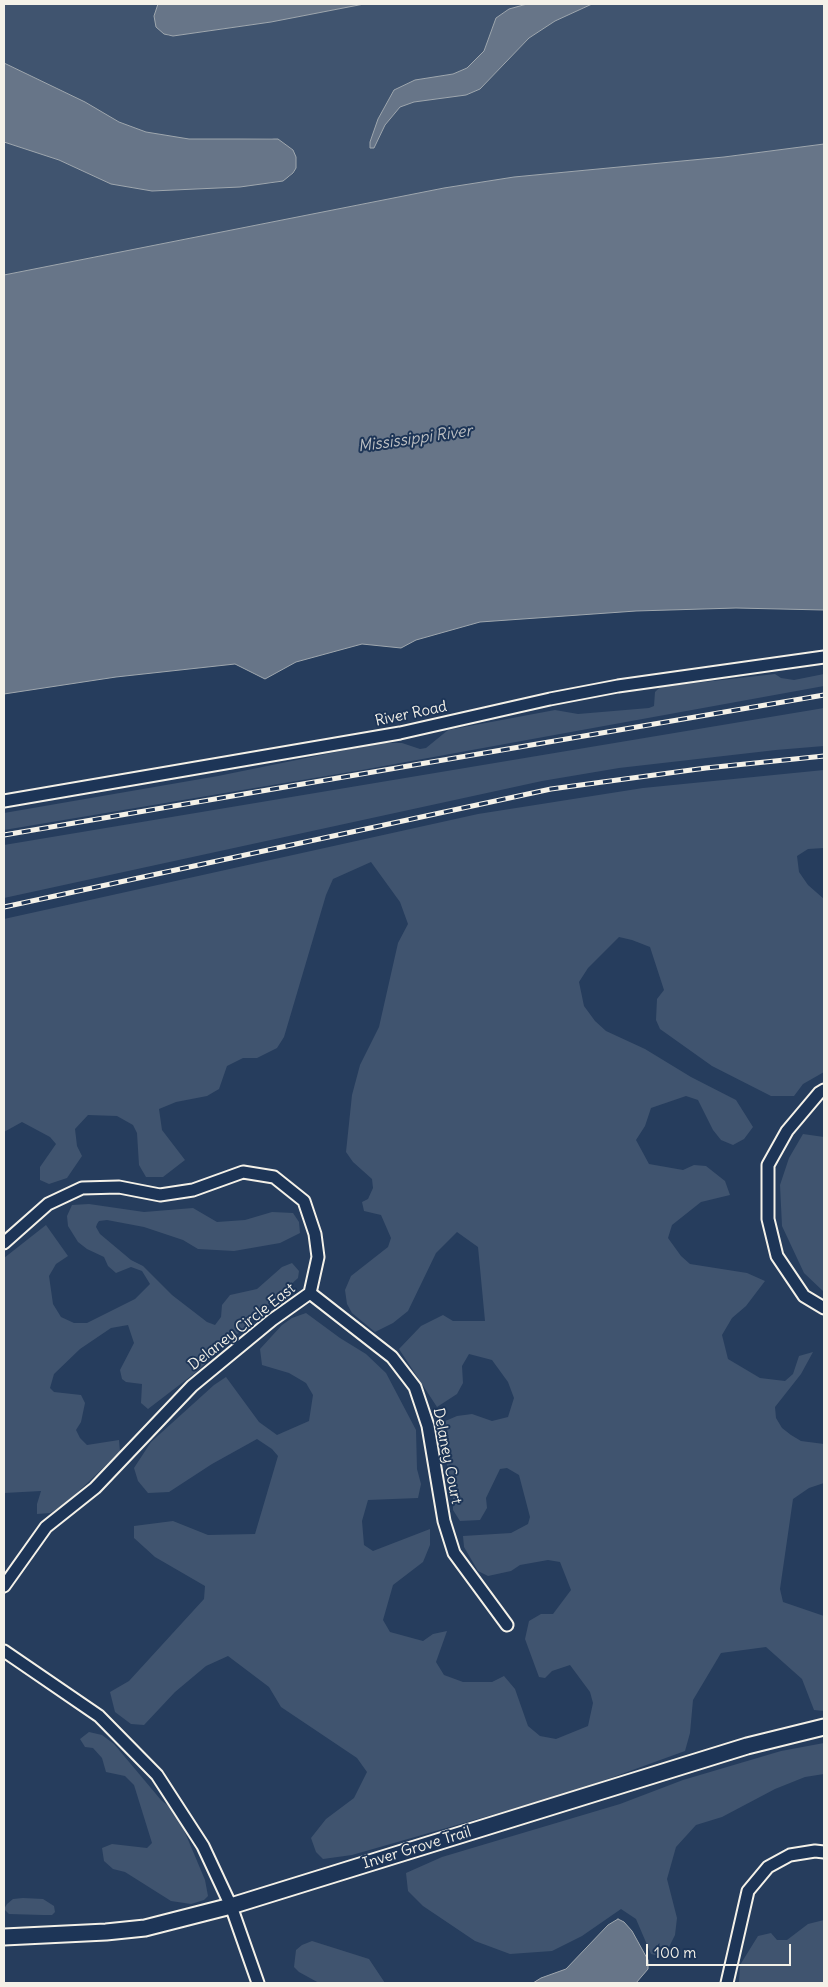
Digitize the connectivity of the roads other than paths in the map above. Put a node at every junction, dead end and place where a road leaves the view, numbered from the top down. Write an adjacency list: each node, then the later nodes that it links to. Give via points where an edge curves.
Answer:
1 (824, 657): 2 (street, River Road, via 618,686 400,733)
2 (4, 800)
3 (824, 1090): 6 (street, via 790,1126 768,1165 768,1211 776,1256 804,1296)
4 (4, 1243): 5 (street, Delaney Circle East, via 48,1204 82,1188 119,1187 160,1195 193,1190 244,1172 274,1177 304,1202 315,1234 318,1257)
5 (310, 1293): 7 (street, Delaney Circle East, via 192,1386 95,1488 46,1527); 8 (street, Delaney Court, via 392,1357 415,1386 428,1426 444,1521 454,1553)
6 (824, 1308)
7 (4, 1586)
8 (507, 1625)
9 (4, 1651): 12 (street, via 99,1716 158,1775 203,1846)
10 (824, 1726): 12 (street, Inver Grove Trail, via 702,1759)
11 (824, 1852): 15 (street, via 790,1855 768,1867 748,1891)
12 (231, 1906): 13 (street, Inver Grove Trail, via 145,1928); 14 (street)
13 (4, 1937)
14 (258, 1983)
15 (726, 1983)

